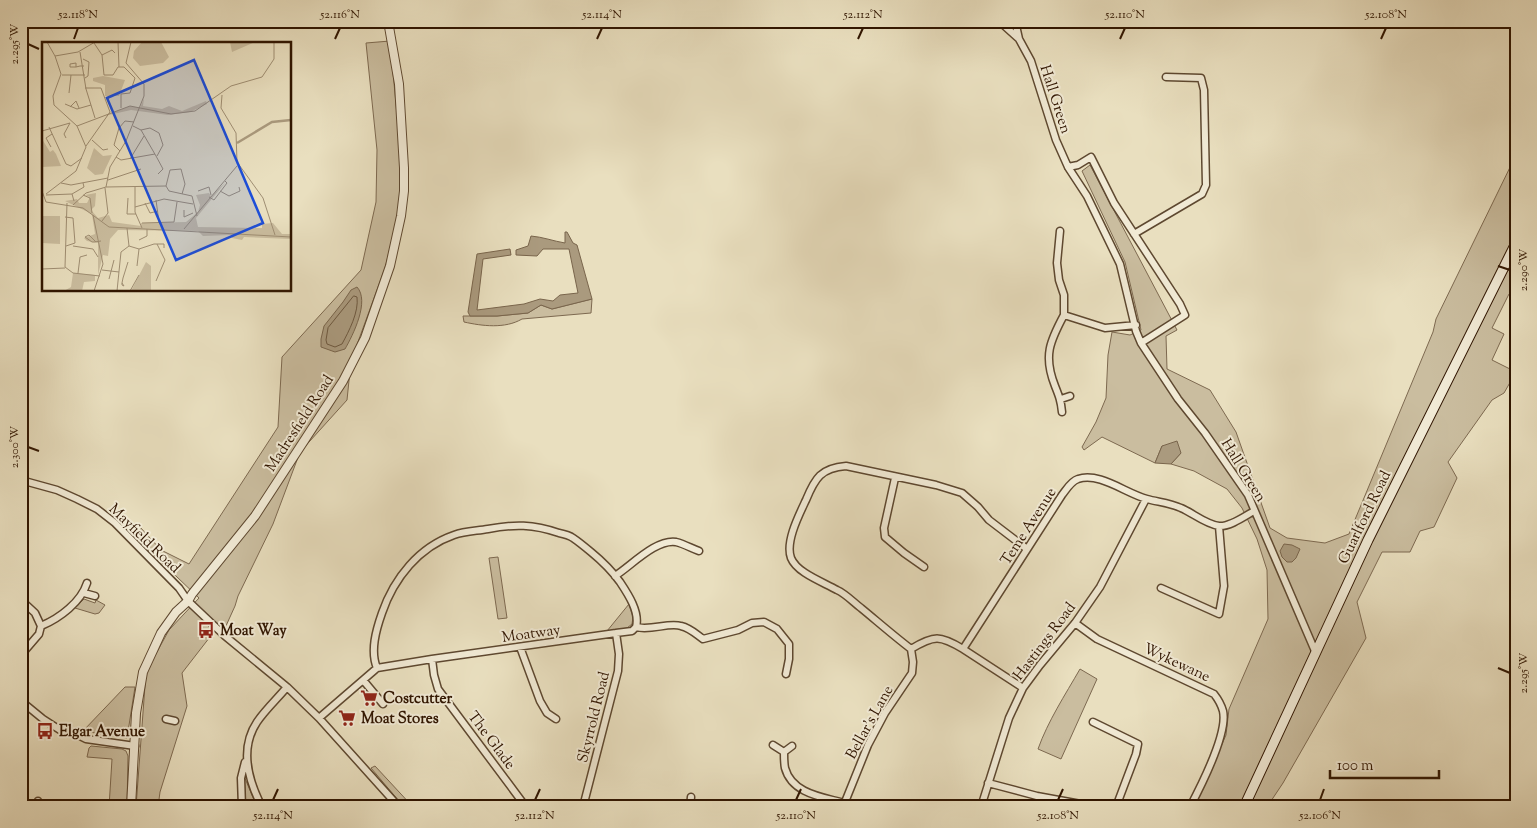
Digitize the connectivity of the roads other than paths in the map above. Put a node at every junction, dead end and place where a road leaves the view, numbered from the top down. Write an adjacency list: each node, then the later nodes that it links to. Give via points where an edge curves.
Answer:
1 (395, 21): 4 (street)
2 (999, 21): 5 (street, Hall Green)
3 (1015, 21): 5 (street, Hall Green)
4 (389, 25): 31 (street, Madresfield Road, via 399,84 404,191 390,266 365,338 343,381 255,516)
5 (1019, 39): 7 (street, Hall Green, via 1031,61)
6 (1166, 76): 9 (street, via 1201,78 1206,185 1202,194)
7 (1068, 167): 9 (street, via 1091,157); 12 (street, Hall Green, via 1087,196 1120,264)
8 (1060, 231): 11 (street, via 1057,263 1064,295)
9 (1134, 234): 13 (street, via 1185,315)
10 (1516, 243): 39 (main road, Guarlford Road)
11 (1064, 315): 12 (street, via 1105,328); 15 (street, via 1052,337 1048,358)
12 (1136, 325): 13 (street, Hall Green)
13 (1141, 343): 20 (street, Hall Green, via 1240,482)
14 (1070, 396): 15 (street)
15 (1061, 400): 16 (street)
16 (1062, 412)
17 (895, 478): 22 (street, via 962,493 989,520); 24 (street, via 885,536); 37 (street, via 846,466 833,467 822,473 815,481 790,540 790,556 800,569 839,591)
18 (21, 481): 31 (street, Mayfield Road, via 57,490 97,510 115,523 175,583)
19 (1146, 499): 21 (street, Teme Avenue, via 1181,508); 22 (street, Teme Avenue, via 1101,480 1088,477 1075,480); 32 (street, Hastings Road, via 1100,587)
20 (1254, 511): 21 (street); 39 (street, Hall Green)
21 (1220, 526): 27 (street, via 1224,586 1219,614)
22 (1027, 549): 38 (street, Teme Avenue)
23 (699, 550): 25 (street, via 674,542 661,544)
24 (924, 567)
25 (615, 576): 34 (street, via 636,615); 42 (street, via 571,536 543,527 502,526 454,534 414,559 395,584 376,631 374,661)
26 (86, 583): 28 (street)
27 (1161, 588)
28 (84, 593): 29 (street); 33 (street, via 59,617)
29 (95, 596)
30 (21, 600): 33 (street, via 35,613)
31 (188, 601): 45 (street, Mayfield Road); 55 (street, Madresfield Road, via 161,634 143,672 136,713)
32 (1075, 623): 46 (street, Hastings Road); 73 (street, Wykewane, via 1097,639 1214,694 1220,701 1224,713 1222,732)
33 (41, 626): 40 (street)
34 (636, 627): 35 (street, Moatway, via 632,631); 43 (street, Moatway, via 680,625 703,639 764,622 777,629 788,644)
35 (616, 633): 36 (street, Moatway); 68 (street, Skyrrold Road, via 618,671)
36 (520, 647): 41 (street, Moatway); 51 (street, via 540,701)
37 (911, 649): 38 (street, via 940,638); 61 (street, Bellar's Lane, via 912,673 868,744)
38 (963, 649): 46 (street)
39 (1315, 652): 74 (main road, Guarlford Road)
40 (21, 655)
41 (432, 659): 42 (street, Moatway); 67 (street, The Glade, via 438,689)
42 (377, 668): 44 (street)
43 (786, 674)
44 (363, 680): 48 (street); 49 (street)
45 (287, 687): 49 (street, Mayfield Road); 58 (street, via 256,723 247,742)
46 (1023, 688): 59 (street, Hastings Road, via 1009,718)
47 (21, 701): 55 (street, via 60,730 86,739)
48 (383, 704)
49 (319, 718): 66 (street, Mayfield Road)
50 (166, 719): 52 (street)
51 (556, 720)
52 (175, 722)
53 (1093, 722): 72 (street, via 1138,744)
54 (774, 745): 57 (street)
55 (135, 746): 63 (street, Madresfield Road)
56 (792, 746): 57 (street)
57 (784, 752): 61 (street, via 785,769 792,782 806,793)
58 (246, 760): 64 (street, via 241,778); 65 (street, via 249,777)
59 (988, 782): 62 (street); 70 (street, Hastings Road)
60 (691, 796): 69 (street)
61 (844, 805)
62 (1081, 805): 71 (street)
63 (131, 807)
64 (242, 807)
65 (262, 807)
66 (399, 807)
67 (526, 807)
68 (583, 807)
69 (690, 807)
70 (981, 807)
71 (1097, 807)
72 (1116, 807)
73 (1190, 807)
74 (1244, 807)

